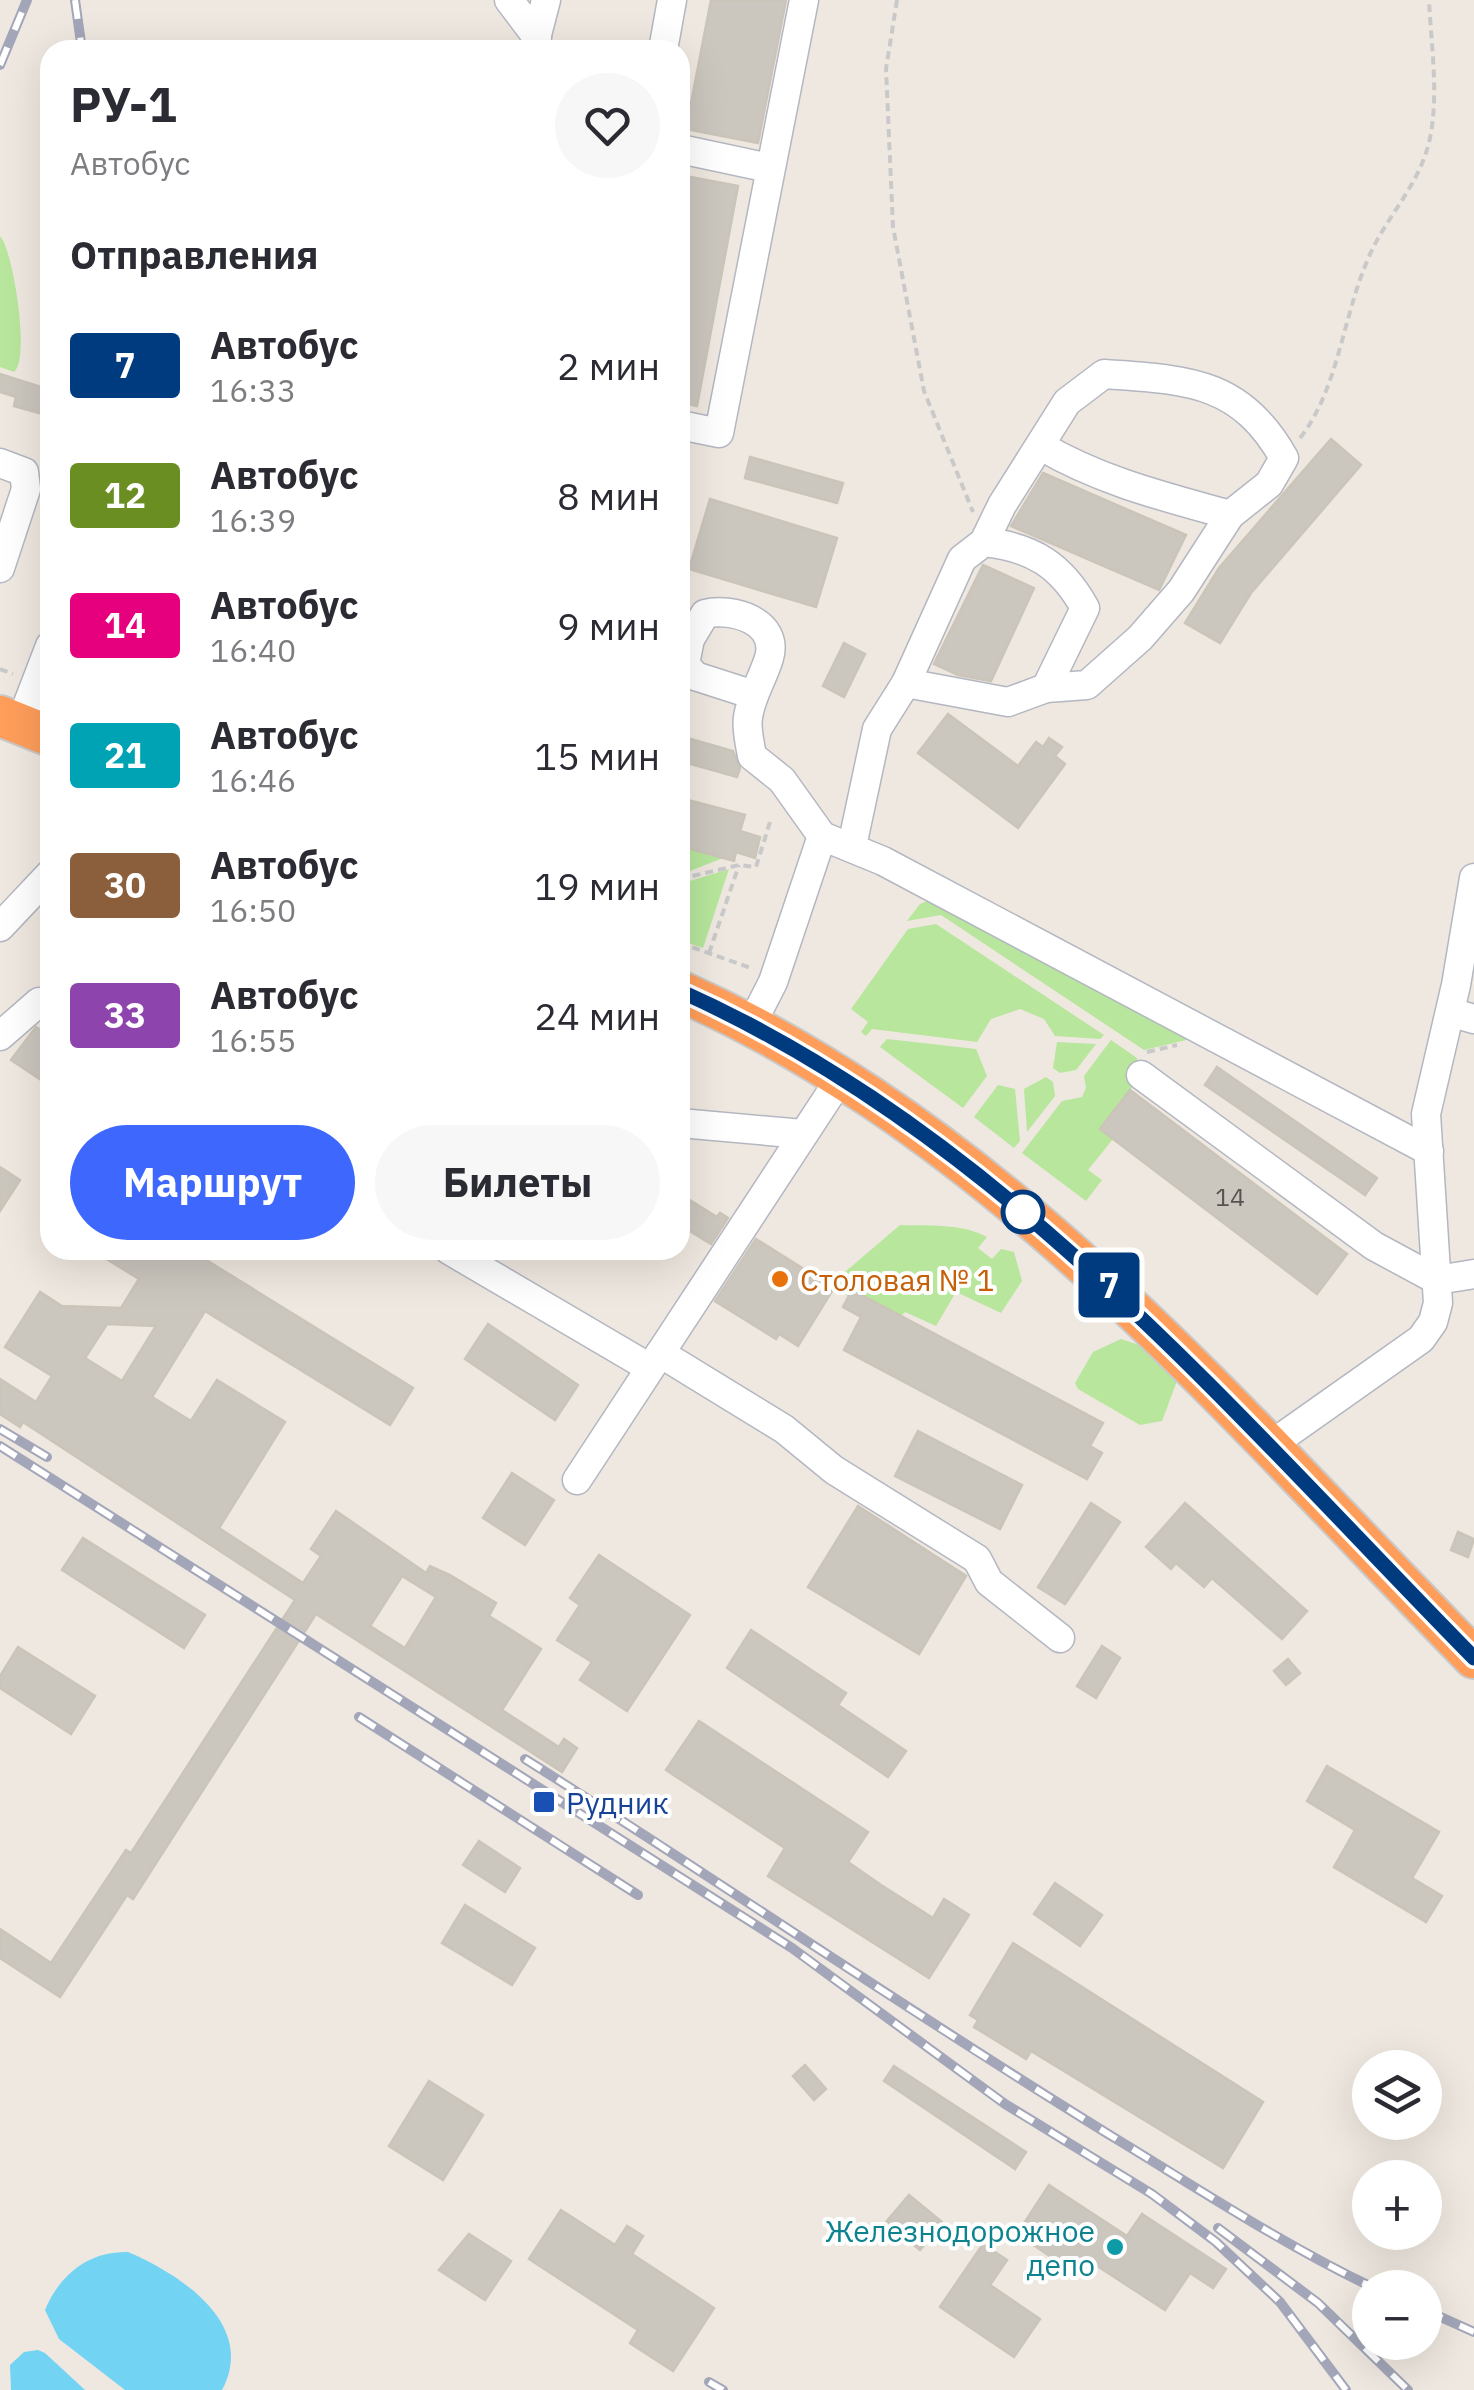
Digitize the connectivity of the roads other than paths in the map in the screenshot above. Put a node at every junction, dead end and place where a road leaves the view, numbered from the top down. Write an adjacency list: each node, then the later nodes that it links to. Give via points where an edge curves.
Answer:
1 (509, 0): 5 (street)
2 (546, 0): 6 (street)
3 (672, 0): 7 (street)
4 (804, 0): 9 (street)
5 (533, 40)
6 (536, 40)
7 (665, 40)
8 (690, 150): 9 (street)
9 (769, 168): 10 (street, via 719,434)
10 (690, 427)
11 (1042, 446): 13 (street, via 1124,485); 13 (street, via 1067,402 1104,374 1202,382 1270,432 1284,458 1268,484); 14 (street)
12 (0, 463): 15 (street, via 24,472 26,489)
13 (1230, 515): 18 (street, via 1181,591 1140,638 1087,684)
14 (984, 542): 17 (street, via 962,559); 18 (street, via 1015,545 1068,576 1085,608)
15 (0, 568)
16 (40, 675): 20 (street)
17 (906, 683): 18 (street, via 1008,702); 22 (street, via 877,729)
18 (1046, 688)
19 (754, 695): 21 (street, via 747,721 752,756 782,780)
20 (23, 725)
21 (822, 836): 22 (street); 29 (street, via 773,982)
22 (852, 846): 35 (street)
23 (1474, 878): 28 (street)
24 (40, 884): 25 (street)
25 (0, 926)
26 (690, 995): 29 (highway)
27 (40, 1003): 30 (street)
28 (1462, 1016): 35 (street, via 1426,1114)
29 (752, 1023): 32 (highway)
30 (0, 1036)
31 (1141, 1075): 38 (street, via 1374,1246)
32 (842, 1076): 34 (street); 40 (highway, via 1108,1284)
33 (690, 1123): 34 (street)
34 (803, 1134): 39 (street)
35 (1428, 1151): 38 (street)
36 (465, 1260): 39 (street, via 606,1346)
37 (1474, 1274): 38 (street)
38 (1437, 1280): 40 (street, via 1434,1322 1421,1338)
39 (655, 1360): 41 (street); 42 (street, via 784,1429 834,1470 977,1559 989,1582)
40 (1268, 1448): 43 (highway)
41 (577, 1480)
42 (1060, 1638)
43 (1474, 1658)

